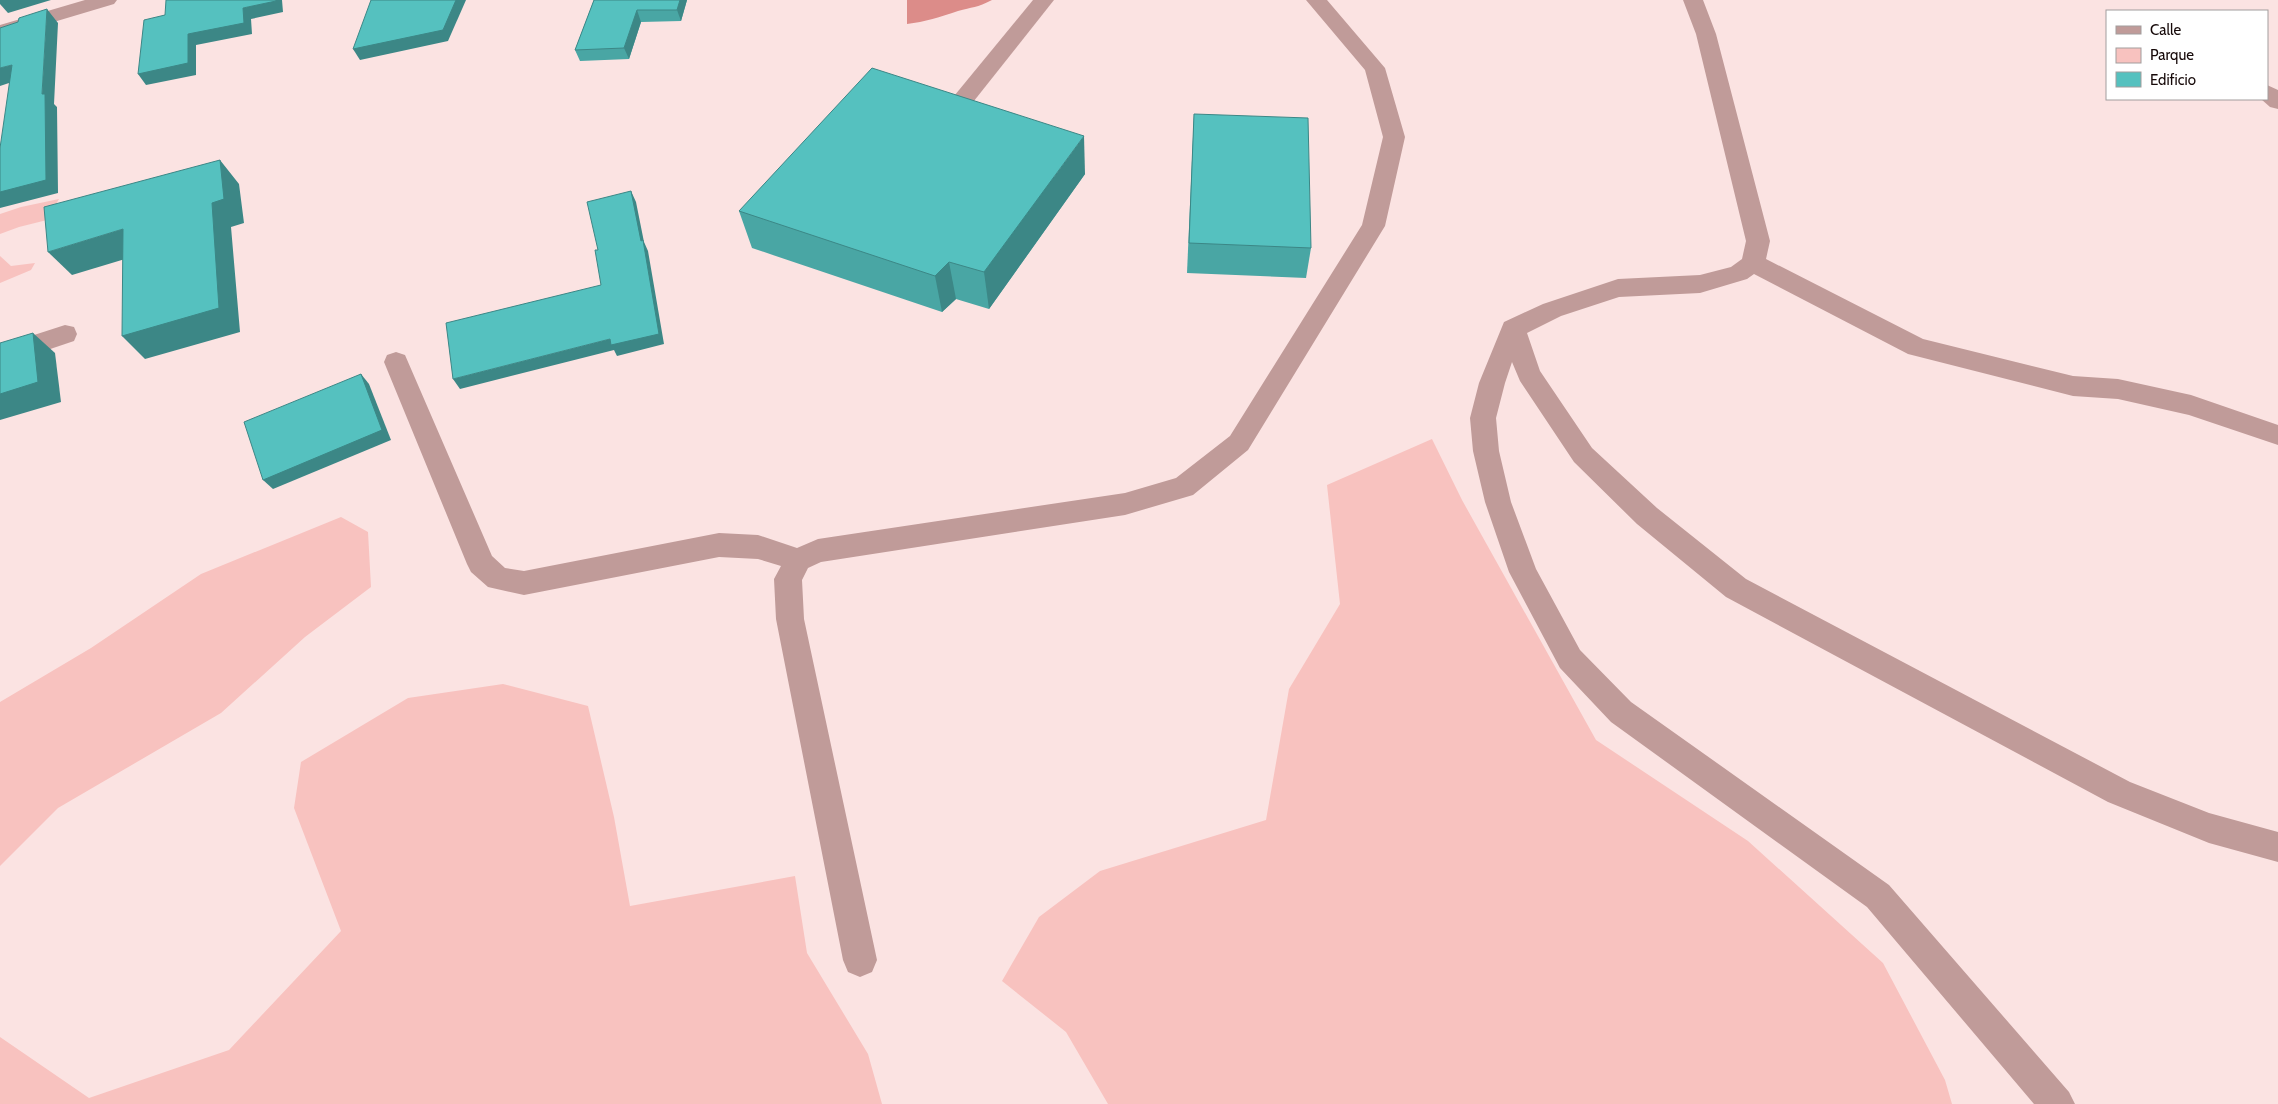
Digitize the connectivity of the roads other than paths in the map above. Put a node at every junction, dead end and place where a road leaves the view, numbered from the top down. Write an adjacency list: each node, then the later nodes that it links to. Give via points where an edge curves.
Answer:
1 (107, 0): 5 (street)
2 (1044, 0): 8 (street)
3 (1316, 0): 15 (street, via 1376,68 1394,137 1373,226 1239,443 1184,487 1125,504 818,551)
4 (1693, 0): 9 (street, via 1706,34 1758,241)
5 (0, 32)
6 (2268, 93): 7 (street)
7 (2278, 102)
8 (958, 106)
9 (1753, 263): 10 (street, via 1739,273 1700,284 1618,288 1552,310); 14 (street, via 1917,347 2073,386 2118,389 2191,404)
10 (1513, 329): 16 (street, via 1528,374 1583,456 1647,516 1736,588 2119,792 2209,828); 18 (street, via 1492,383 1483,418 1486,451 1498,502 1523,572 1570,659 1621,712 1878,896)
11 (65, 334): 12 (street)
12 (0, 356)
13 (396, 362): 15 (street, via 481,564 498,579 524,583 718,545 758,547)
14 (2278, 435)
15 (798, 560): 17 (street, via 788,578 790,619)
16 (2278, 847)
17 (860, 960)
18 (2057, 1104)

